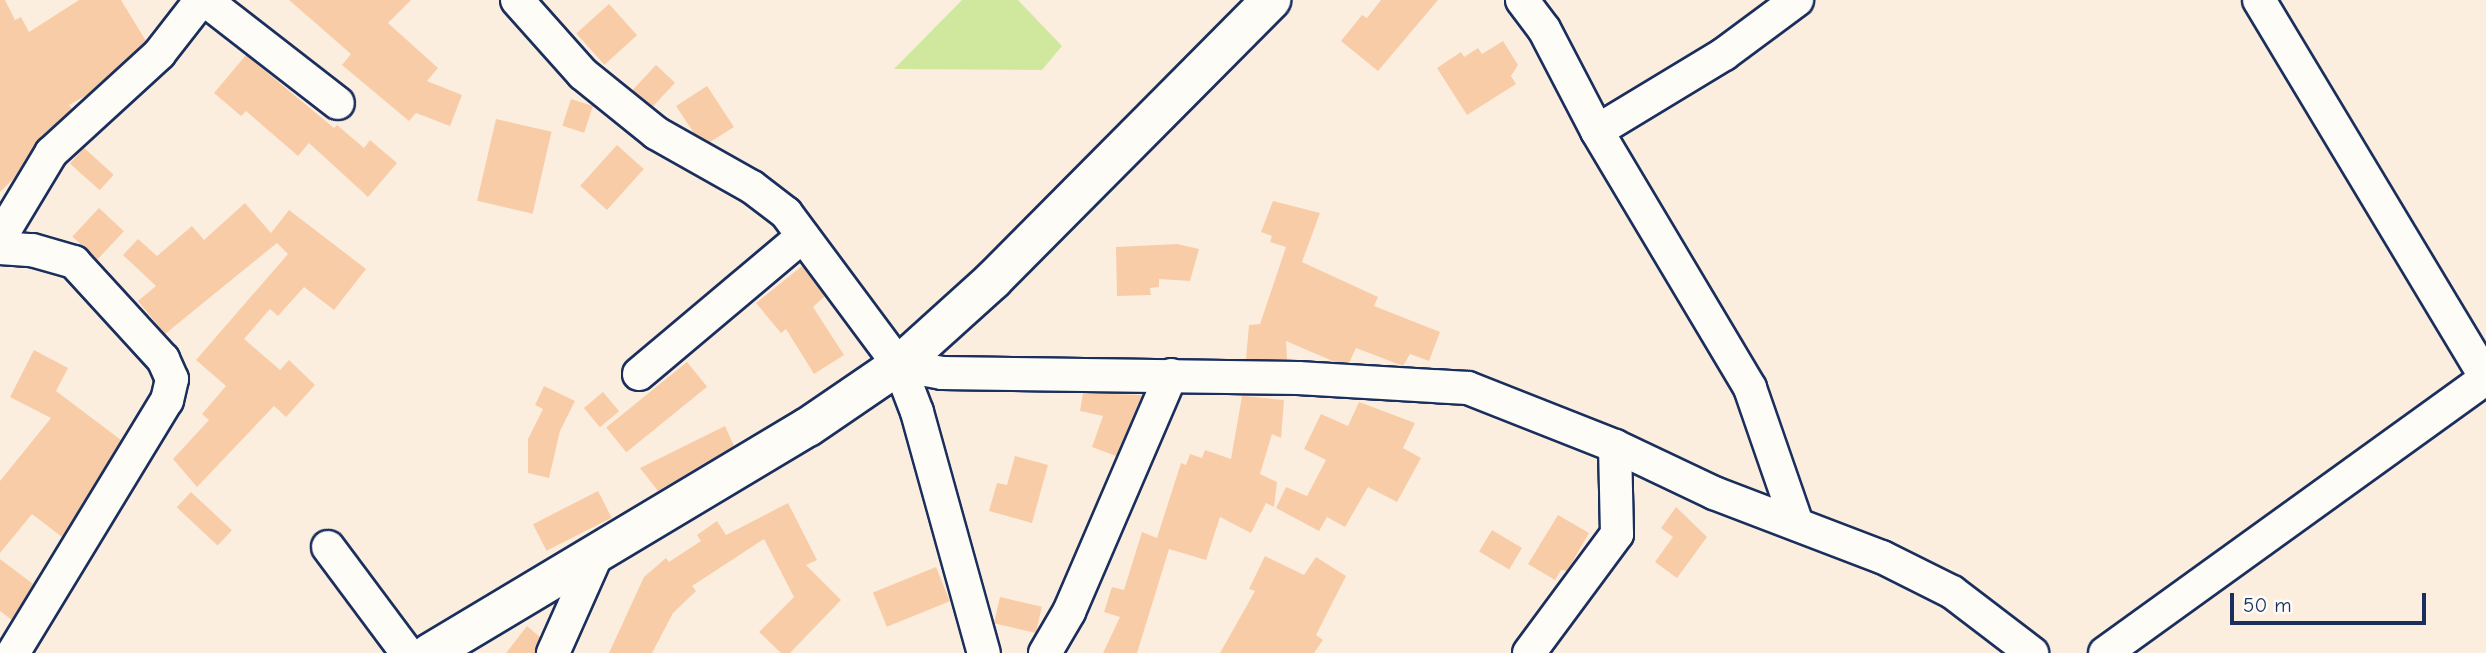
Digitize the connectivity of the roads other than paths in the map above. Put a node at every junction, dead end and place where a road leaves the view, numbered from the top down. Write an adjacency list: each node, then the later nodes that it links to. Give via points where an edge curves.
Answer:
1 (203, 0): 2 (street, via 342,96); 10 (street, via 159,54 51,153)
2 (240, 0)
3 (517, 0): 9 (street, via 583,74 656,133 752,187 786,213)
4 (1270, 0): 13 (street, via 993,280)
5 (1522, 0): 8 (street, via 1544,29)
6 (1797, 0): 8 (street, via 1724,54)
7 (2259, 0): 12 (street)
8 (1597, 131): 17 (street, via 1750,388)
9 (803, 236): 13 (street); 14 (street)
10 (0, 238)
11 (0, 248): 20 (street, via 32,250 74,262 163,359 172,379 167,400)
12 (2482, 361): 28 (street)
13 (899, 365): 15 (street, via 942,373); 19 (street, via 808,426); 24 (street, via 917,412)
14 (639, 374)
15 (1171, 375): 16 (street, via 1468,388); 25 (street, via 1069,612)
16 (1615, 446): 17 (street, via 1714,493); 26 (street, via 1618,534)
17 (1797, 524): 27 (street, via 1882,557 1952,592)
18 (328, 547): 21 (street)
19 (598, 552): 22 (street); 23 (street)
20 (13, 653)
21 (407, 653)
22 (430, 653)
23 (553, 653)
24 (984, 653)
25 (1045, 653)
26 (1529, 653)
27 (2032, 653)
28 (2105, 653)

